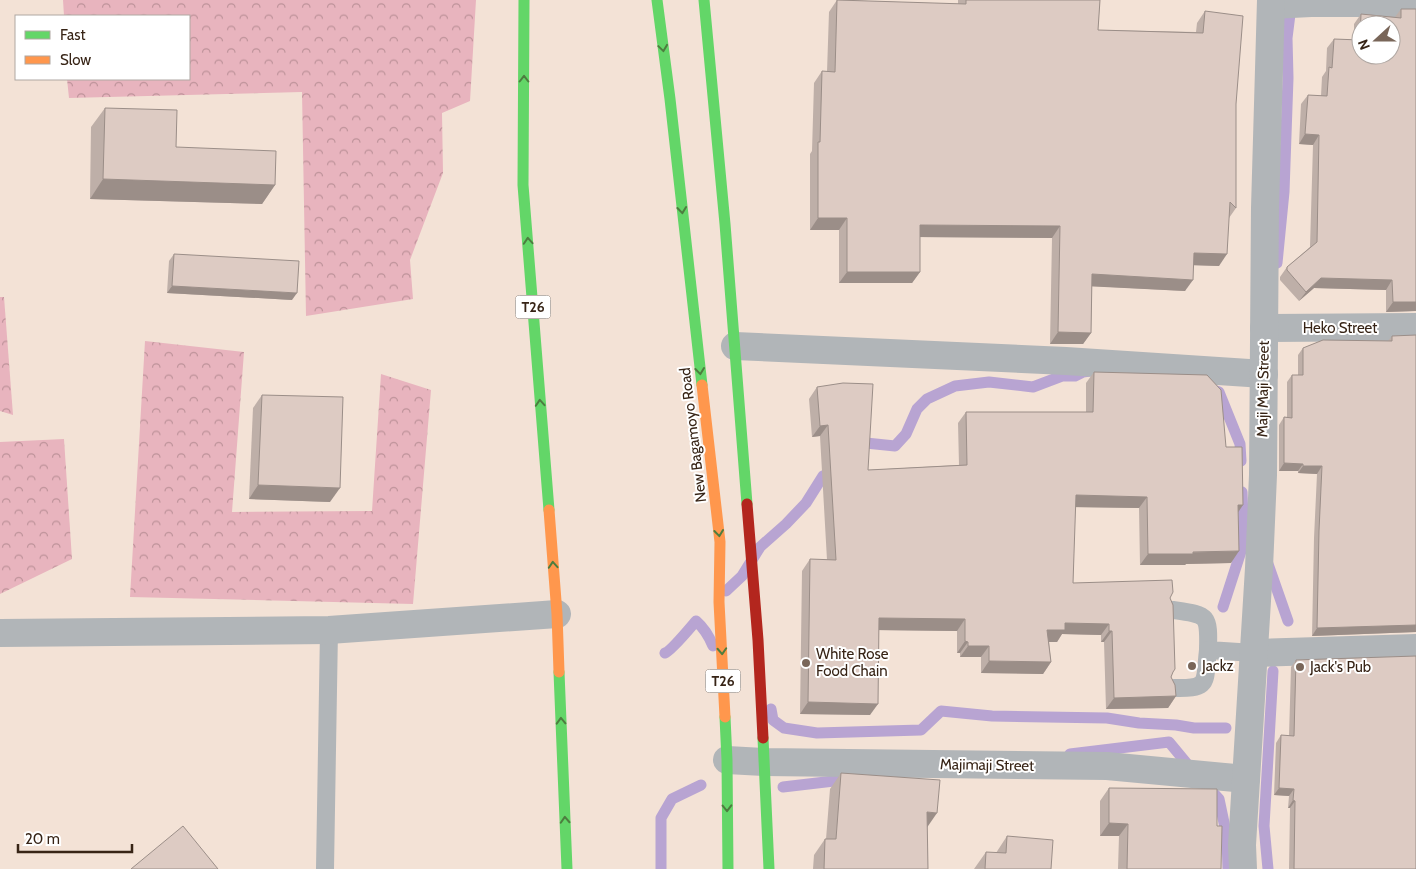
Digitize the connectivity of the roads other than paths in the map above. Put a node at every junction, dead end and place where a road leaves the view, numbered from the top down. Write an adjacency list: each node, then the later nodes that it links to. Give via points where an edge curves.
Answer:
1 (524, 0): 11 (main road, T26, one-way to 1, via 523,184)
2 (657, 0): 18 (main road, New Bagamoyo Road / T26, one-way to 18, via 720,542 719,602)
3 (704, 0): 8 (main road)
4 (1271, 2): 5 (street); 7 (street, Maji Maji Street)
5 (1416, 3)
6 (1416, 327): 7 (street, Heko Street)
7 (1264, 328): 9 (street, Maji Maji Street)
8 (735, 346): 9 (street, via 1066,361); 19 (main road)
9 (1264, 374): 16 (street, Maji Maji Street, via 1263,475)
10 (1173, 610): 15 (lane, via 1198,614 1206,621)
11 (557, 614): 12 (street); 22 (main road, T26, one-way to 11)
12 (329, 630): 13 (street); 21 (lane)
13 (0, 633)
14 (1416, 648): 16 (street)
15 (1208, 650): 16 (lane); 17 (lane, via 1204,681 1200,686)
16 (1254, 654): 20 (street, Maji Maji Street)
17 (1174, 688)
18 (726, 760): 19 (street, Majimaji Street); 23 (main road, New Bagamoyo Road / T26, one-way to 23)
19 (764, 762): 20 (street, Majimaji Street, via 1107,766); 24 (main road)
20 (1246, 778): 25 (street, Maji Maji Street)
21 (326, 869)
22 (568, 869)
23 (728, 869)
24 (769, 869)
25 (1243, 869)

